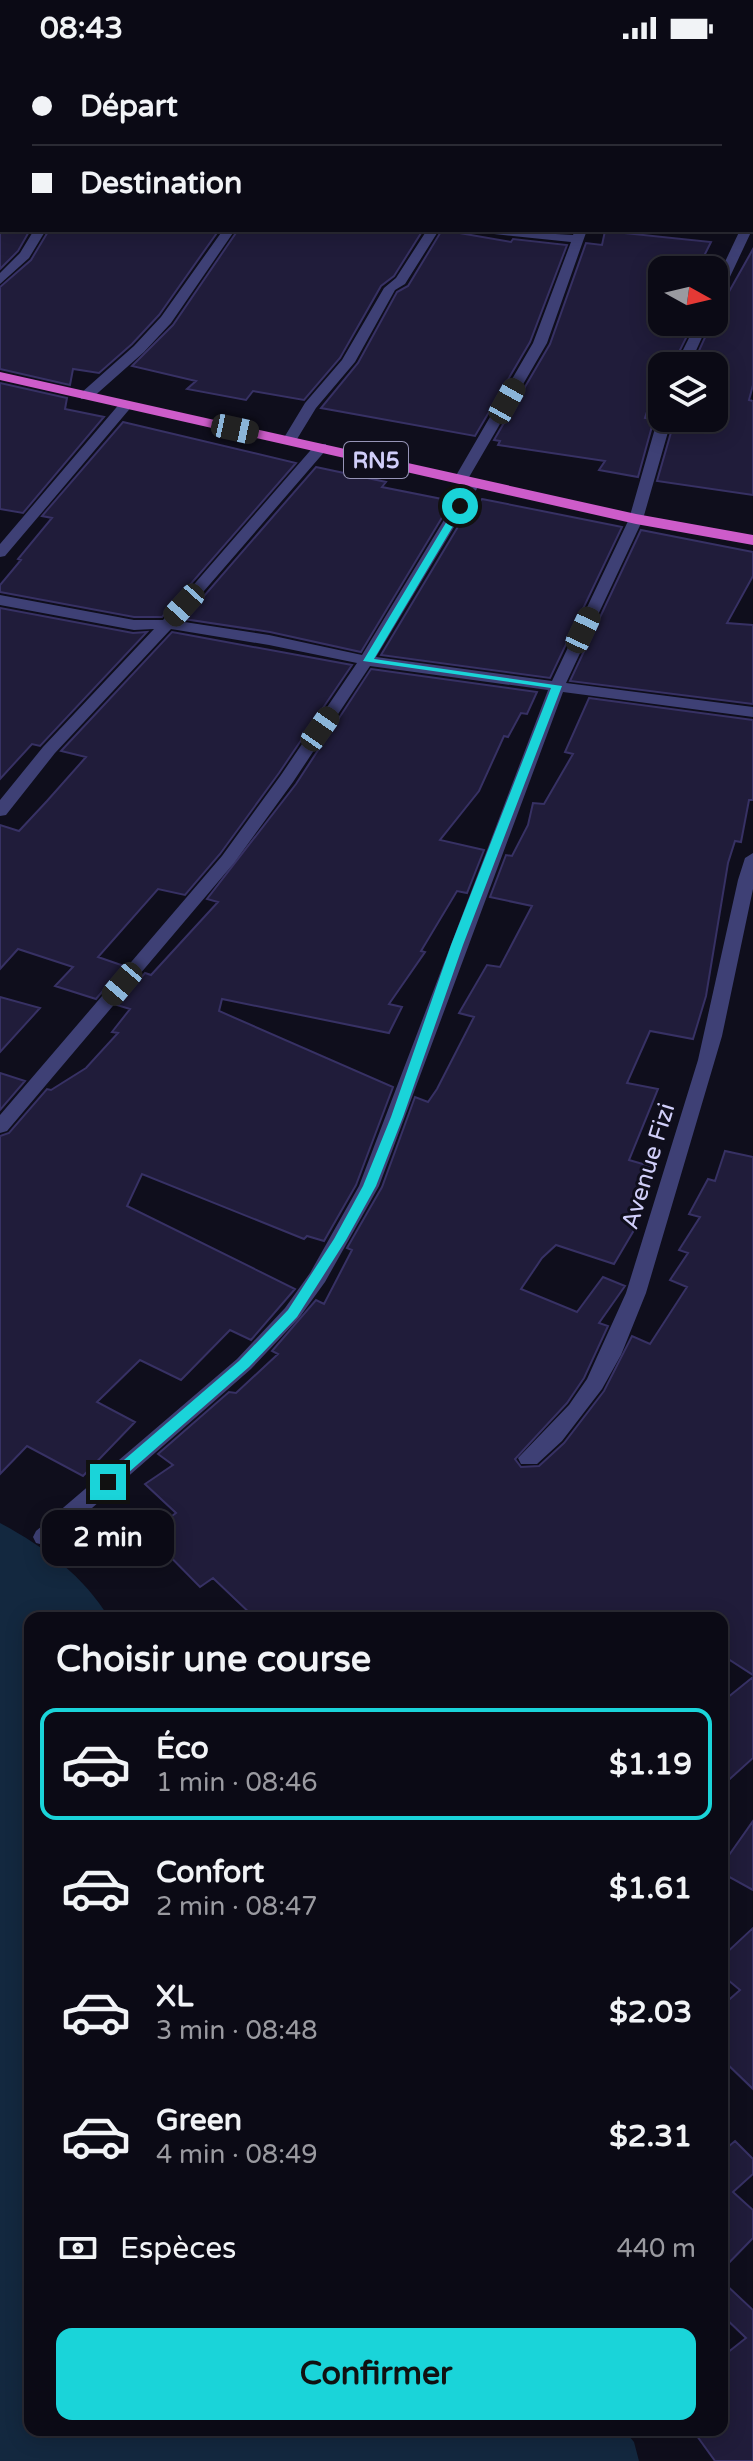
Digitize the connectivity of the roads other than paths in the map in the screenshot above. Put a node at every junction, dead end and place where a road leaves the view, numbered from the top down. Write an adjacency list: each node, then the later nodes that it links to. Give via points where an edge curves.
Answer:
1 (39, 232): 8 (street)
2 (228, 232): 10 (street, via 166,320)
3 (432, 232): 13 (street, via 401,281 390,288 348,362 310,406)
4 (537, 232): 6 (street)
5 (745, 232): 7 (street)
6 (580, 234): 15 (street, via 540,343)
7 (728, 268)
8 (0, 280)
9 (0, 376): 10 (highway, RN5)
10 (86, 396): 11 (highway, RN5)
11 (126, 405): 13 (highway, RN5); 18 (street)
12 (661, 432): 16 (street)
13 (289, 441): 14 (highway, RN5)
14 (321, 447): 15 (highway, RN5); 20 (street)
15 (468, 481): 16 (highway, RN5); 21 (street)
16 (636, 519): 17 (highway, RN5); 22 (street)
17 (753, 540)
18 (0, 553)
19 (0, 600): 20 (street, via 134,625)
20 (167, 624): 21 (street); 24 (street, via 49,750)
21 (368, 661): 22 (street); 26 (street, via 247,833)
22 (557, 686): 23 (street); 28 (street, via 381,1159 318,1277 244,1364)
23 (753, 712)
24 (0, 811)
25 (753, 858): 27 (street, Avenue Fizi, via 712,1040 623,1331 575,1415)
26 (0, 1127)
27 (529, 1458)
28 (44, 1537)

